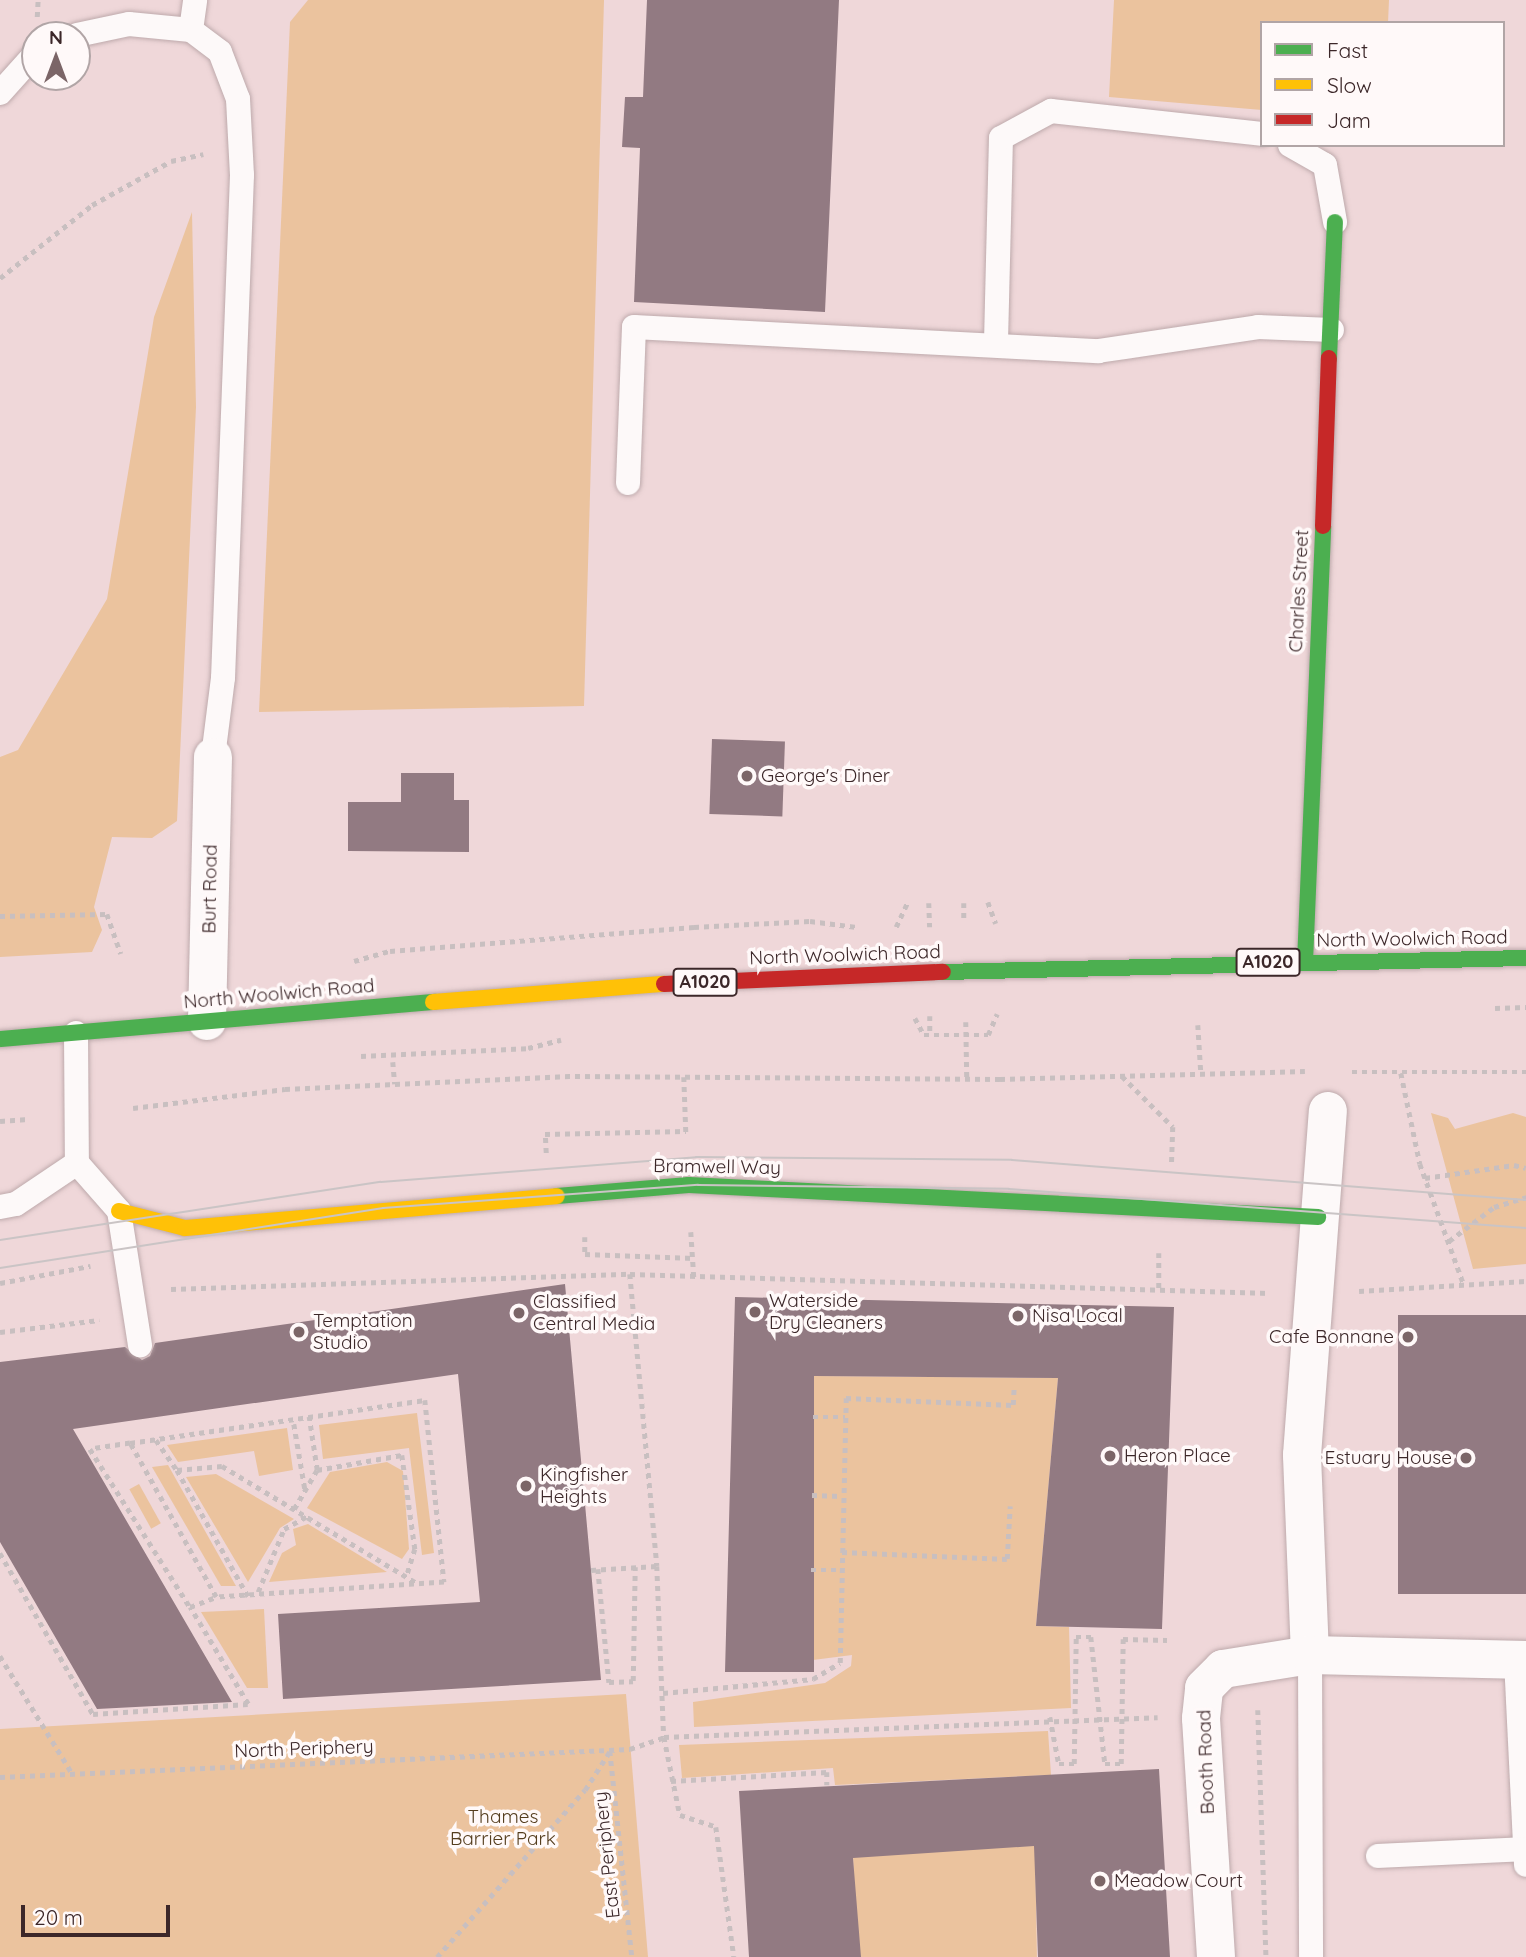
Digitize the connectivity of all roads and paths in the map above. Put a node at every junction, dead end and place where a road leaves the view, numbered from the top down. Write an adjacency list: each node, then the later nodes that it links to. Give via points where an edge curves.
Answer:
1 (195, 0): 2 (lane)
2 (191, 30): 3 (lane, via 129,24); 8 (lane, via 220,52 232,73)
3 (91, 32)
4 (21, 70): 5 (lane)
5 (0, 93)
6 (1260, 134): 12 (lane, via 1051,111 1001,138)
7 (1293, 147): 9 (lane, via 1325,166)
8 (241, 151): 10 (path, via 171,161 92,205); 14 (lane, via 223,678)
9 (1335, 222): 11 (street, Charles Street)
10 (0, 278)
11 (1332, 330): 12 (lane, via 1258,327 1098,351); 26 (street, Charles Street)
12 (996, 342): 13 (lane, via 634,327)
13 (628, 483)
14 (213, 757): 27 (street, Burt Road)
15 (988, 902): 20 (path)
16 (907, 903): 22 (path)
17 (929, 903): 23 (path)
18 (964, 903): 21 (path)
19 (0, 916): 24 (path, via 107,914)
20 (994, 918)
21 (964, 919)
22 (896, 927)
23 (930, 927)
24 (121, 954)
25 (1526, 958): 26 (street, North Woolwich Road / A1020)
26 (1305, 961): 27 (street, North Woolwich Road / A1020, via 637,985)
27 (207, 1021): 33 (street, North Woolwich Road / A1020)
28 (917, 1021): 34 (path, via 924,1035)
29 (930, 1021): 34 (path)
30 (994, 1021): 35 (path, via 988,1035)
31 (966, 1022): 35 (path)
32 (1198, 1025): 41 (path)
33 (76, 1033): 36 (street, North Woolwich Road / A1020); 52 (lane)
34 (930, 1035): 35 (path)
35 (966, 1035): 45 (path)
36 (0, 1039)
37 (393, 1062): 46 (path)
38 (1309, 1070): 41 (path)
39 (1343, 1071): 42 (path)
40 (1526, 1072): 42 (path)
41 (1201, 1073): 43 (path)
42 (1401, 1073): 54 (path)
43 (1121, 1075): 45 (path); 56 (path, via 1173,1127)
44 (684, 1077): 45 (path); 46 (path); 51 (path, via 686,1131 545,1134)
45 (967, 1079)
46 (395, 1084): 47 (path, via 285,1089)
47 (133, 1108)
48 (1328, 1111): 59 (street)
49 (28, 1119): 50 (path)
50 (0, 1121)
51 (546, 1154)
52 (77, 1163): 57 (lane, via 16,1204); 58 (lane)
53 (1526, 1168): 54 (path, via 1514,1165)
54 (1425, 1178): 61 (path)
55 (1526, 1197): 61 (path, via 1493,1207)
56 (1171, 1206): 58 (street, Bramwell Way, via 689,1185 185,1228); 59 (street, Bramwell Way)
57 (0, 1207)
58 (118, 1211): 65 (lane)
59 (1318, 1217): 68 (street)
60 (691, 1231): 64 (path)
61 (1448, 1241): 71 (path)
62 (585, 1254): 64 (path)
63 (1159, 1255): 72 (path)
64 (694, 1258): 67 (path)
65 (125, 1260): 66 (path, via 175,1292); 70 (path); 73 (lane)
66 (630, 1275): 67 (path); 93 (path)
67 (694, 1277): 72 (path)
68 (1312, 1277): 71 (path); 72 (path); 106 (street, via 1302,1455)
69 (1526, 1281): 71 (path)
70 (0, 1283)
71 (1465, 1285)
72 (1159, 1290)
73 (135, 1316): 74 (path); 75 (lane)
74 (0, 1332)
75 (140, 1345)
76 (1014, 1387): 79 (path, via 1013,1405 846,1398)
77 (309, 1417): 81 (path); 84 (path); 100 (path, via 425,1400 444,1583)
78 (813, 1417): 79 (path)
79 (845, 1417): 87 (path)
80 (294, 1424): 85 (path)
81 (155, 1440): 82 (path); 83 (path)
82 (131, 1443): 103 (path); 104 (path, via 90,1449)
83 (177, 1470): 89 (path, via 222,1466); 102 (path)
84 (317, 1470): 85 (path); 99 (path, via 402,1455 415,1549)
85 (306, 1490): 89 (path)
86 (812, 1495): 87 (path)
87 (841, 1496): 91 (path)
88 (1010, 1506): 91 (path, via 1007,1559)
89 (294, 1508): 90 (path)
90 (308, 1516): 99 (path); 101 (path, via 284,1529)
91 (842, 1552): 98 (path)
92 (0, 1553): 104 (path, via 93,1714 248,1704)
93 (657, 1566): 94 (path); 110 (path)
94 (635, 1567): 95 (path); 95 (path, via 633,1681 609,1682)
95 (598, 1569): 96 (path)
96 (591, 1570)
97 (811, 1570): 98 (path)
98 (842, 1570): 110 (path, via 840,1663 813,1679)
99 (407, 1576): 100 (path)
100 (418, 1583): 101 (path)
101 (258, 1592): 102 (path)
102 (248, 1596): 103 (path)
103 (216, 1597): 104 (path)
104 (190, 1606)
105 (1167, 1640): 111 (path, via 1123,1639)
106 (1310, 1655): 108 (street, Booth Road); 109 (street, Booth Road); 130 (lane)
107 (0, 1657): 118 (path)
108 (1257, 1660): 128 (street, Booth Road, via 1223,1669 1204,1688 1201,1718); 129 (path)
109 (1521, 1660): 122 (lane)
110 (663, 1693): 116 (path)
111 (1122, 1716): 114 (path, North Periphery); 114 (path, via 1121,1764 1105,1764); 115 (path, North Periphery)
112 (1049, 1717): 113 (path, North Periphery); 113 (path, via 1059,1764 1074,1764); 116 (path, North Periphery)
113 (1075, 1717): 114 (path, North Periphery); 114 (path, via 1076,1637 1091,1637)
114 (1100, 1717)
115 (1149, 1717)
116 (664, 1737): 117 (path, North Periphery); 120 (path)
117 (610, 1750): 118 (path, North Periphery); 125 (path, via 585,1790); 126 (path, East Periphery)
118 (72, 1773): 119 (path, North Periphery)
119 (0, 1777)
120 (671, 1781): 121 (path, via 827,1772); 127 (path, via 680,1815 716,1827)
121 (827, 1785)
122 (1526, 1849): 123 (lane); 124 (lane)
123 (1378, 1856)
124 (1526, 1865)
125 (437, 1957)
126 (632, 1957)
127 (734, 1957)
128 (1216, 1957)
129 (1266, 1957)
130 (1311, 1957)

